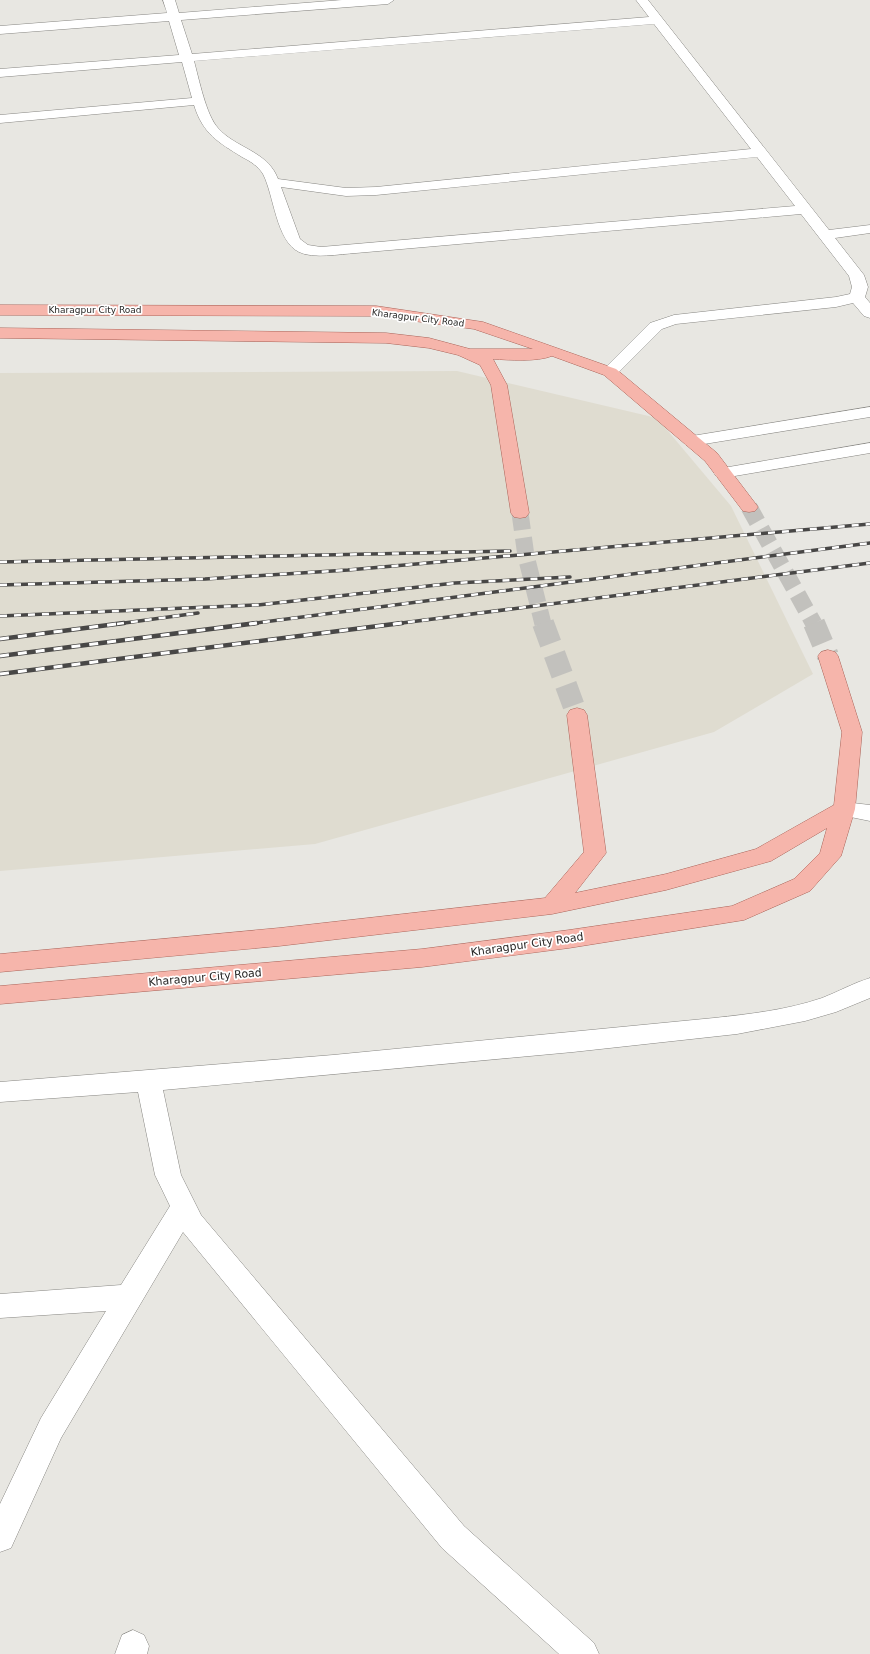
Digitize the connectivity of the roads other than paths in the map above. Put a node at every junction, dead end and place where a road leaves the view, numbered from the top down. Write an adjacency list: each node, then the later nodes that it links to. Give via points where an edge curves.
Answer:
1 (169, 0): 4 (street)
2 (388, 0): 4 (street)
3 (642, 0): 5 (street)
4 (174, 16): 6 (street); 7 (street)
5 (658, 20): 7 (street); 11 (street)
6 (0, 30)
7 (186, 56): 8 (street); 9 (street)
8 (0, 73)
9 (200, 101): 10 (street); 12 (street, via 205,119 213,131 258,160 269,172)
10 (0, 119)
11 (761, 152): 12 (street, via 376,191 346,192); 13 (street)
12 (273, 182): 13 (street, via 293,241 304,249 321,251)
13 (806, 209): 15 (street)
14 (870, 229): 15 (street)
15 (825, 235): 16 (street, via 856,275 860,288)
16 (857, 297): 18 (street); 22 (street, via 836,302 674,320 656,326)
17 (0, 310): 21 (main road, Kharagpur City Road, via 376,311 477,325)
18 (870, 313)
19 (0, 333): 20 (main road, via 386,338)
20 (464, 352): 21 (main road, via 516,355); 28 (main road, via 487,362 499,385)
21 (560, 353): 22 (main road, Kharagpur City Road)
22 (610, 372): 24 (main road, Kharagpur City Road)
23 (870, 412): 24 (street)
24 (692, 441): 26 (main road, Kharagpur City Road, via 711,457)
25 (870, 448): 26 (street)
26 (723, 473): 27 (main road, Kharagpur City Road)
27 (749, 507)
28 (520, 513)
29 (828, 656): 31 (main road, Kharagpur City Road, via 852,732)
30 (576, 715): 33 (main road, via 595,853)
31 (844, 809): 32 (street); 33 (main road, via 763,855 666,882); 36 (main road, Kharagpur City Road, via 830,856 802,885 736,914 422,958)
32 (870, 813)
33 (552, 906): 34 (main road, via 279,937)
34 (0, 963)
35 (870, 987): 37 (street, via 847,999 802,1013 752,1023 622,1038)
36 (0, 995)
37 (149, 1082): 38 (street); 39 (street, via 168,1175)
38 (0, 1092)
39 (184, 1206): 40 (street); 43 (street, via 191,1223 453,1537)
40 (129, 1297): 41 (street); 42 (street, via 51,1428)
41 (0, 1306)
42 (0, 1538)
43 (583, 1654)

